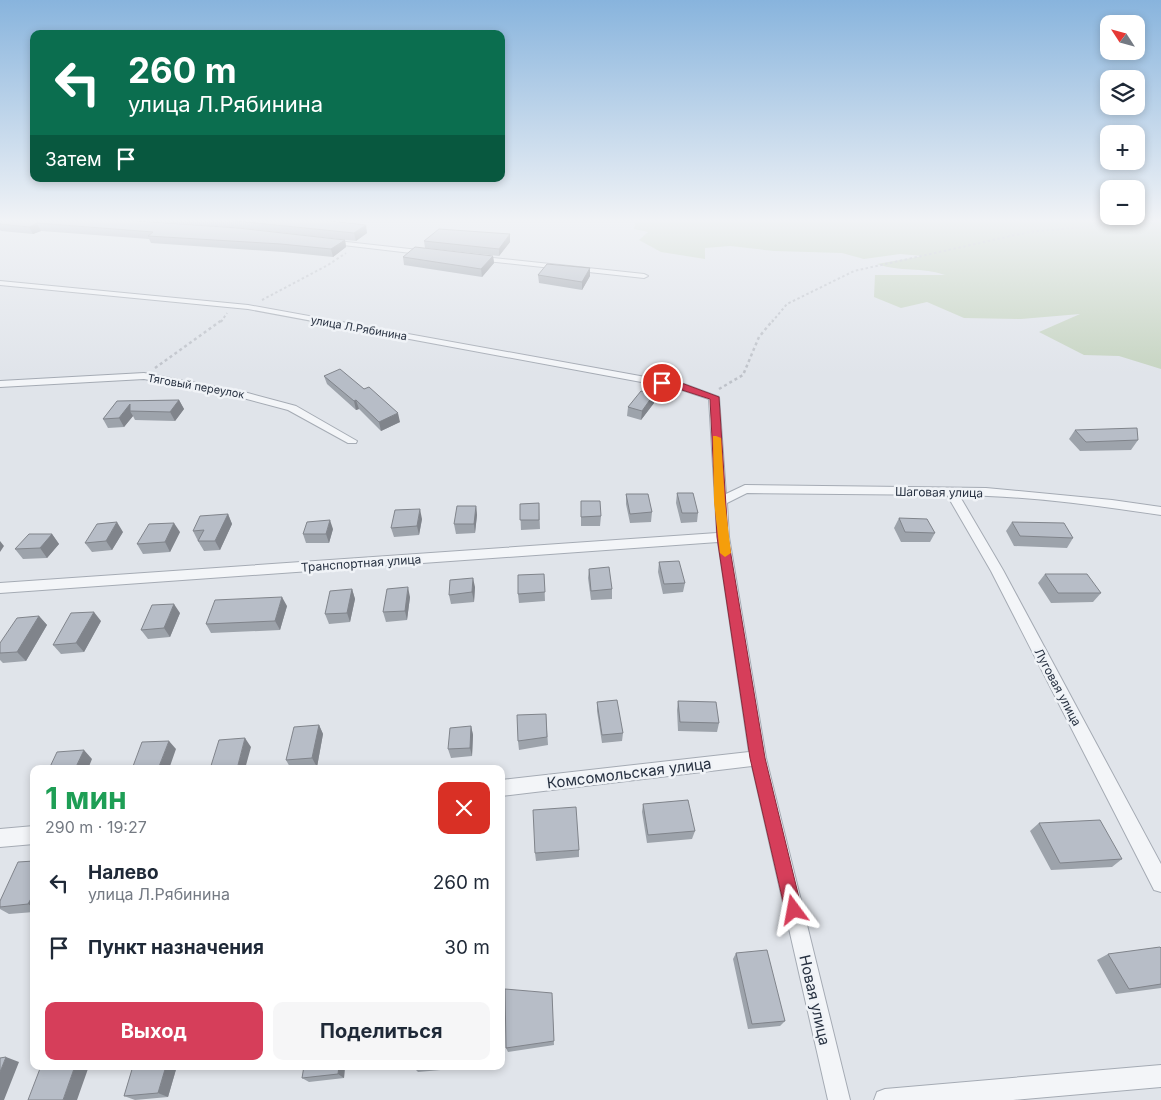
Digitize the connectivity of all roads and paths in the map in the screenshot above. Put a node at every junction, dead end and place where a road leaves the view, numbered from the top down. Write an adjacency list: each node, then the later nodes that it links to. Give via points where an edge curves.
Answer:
1 (316, 271): 7 (path)
2 (600, 271): 4 (street)
3 (853, 271): 10 (path, via 787,304 760,337 744,375)
4 (644, 276)
5 (0, 282): 6 (street, улица Л.Рябинина)
6 (231, 306): 7 (street, улица Л.Рябинина); 8 (path, via 222,321)
7 (248, 307): 10 (street, улица Л.Рябинина, via 681,386)
8 (144, 376): 9 (street, Тяговый переулок); 11 (street, Тяговый переулок, via 244,394 292,408)
9 (0, 384)
10 (711, 396): 13 (street, Новая улица)
11 (352, 441)
12 (951, 492): 13 (street, Шаговая улица, via 745,489); 14 (street, Шаговая улица, via 986,492); 21 (street, Луговая улица, via 997,570)
13 (720, 502): 15 (street, Новая улица)
14 (1161, 511)
15 (723, 537): 16 (street, Транспортная улица); 17 (street, Новая улица)
16 (0, 588)
17 (758, 758): 18 (street, Комсомольская улица); 23 (street, Новая улица)
18 (505, 788)
19 (30, 835): 20 (street)
20 (0, 838)
21 (1161, 884)
22 (1161, 1076): 24 (street)
23 (839, 1100)
24 (885, 1100)

